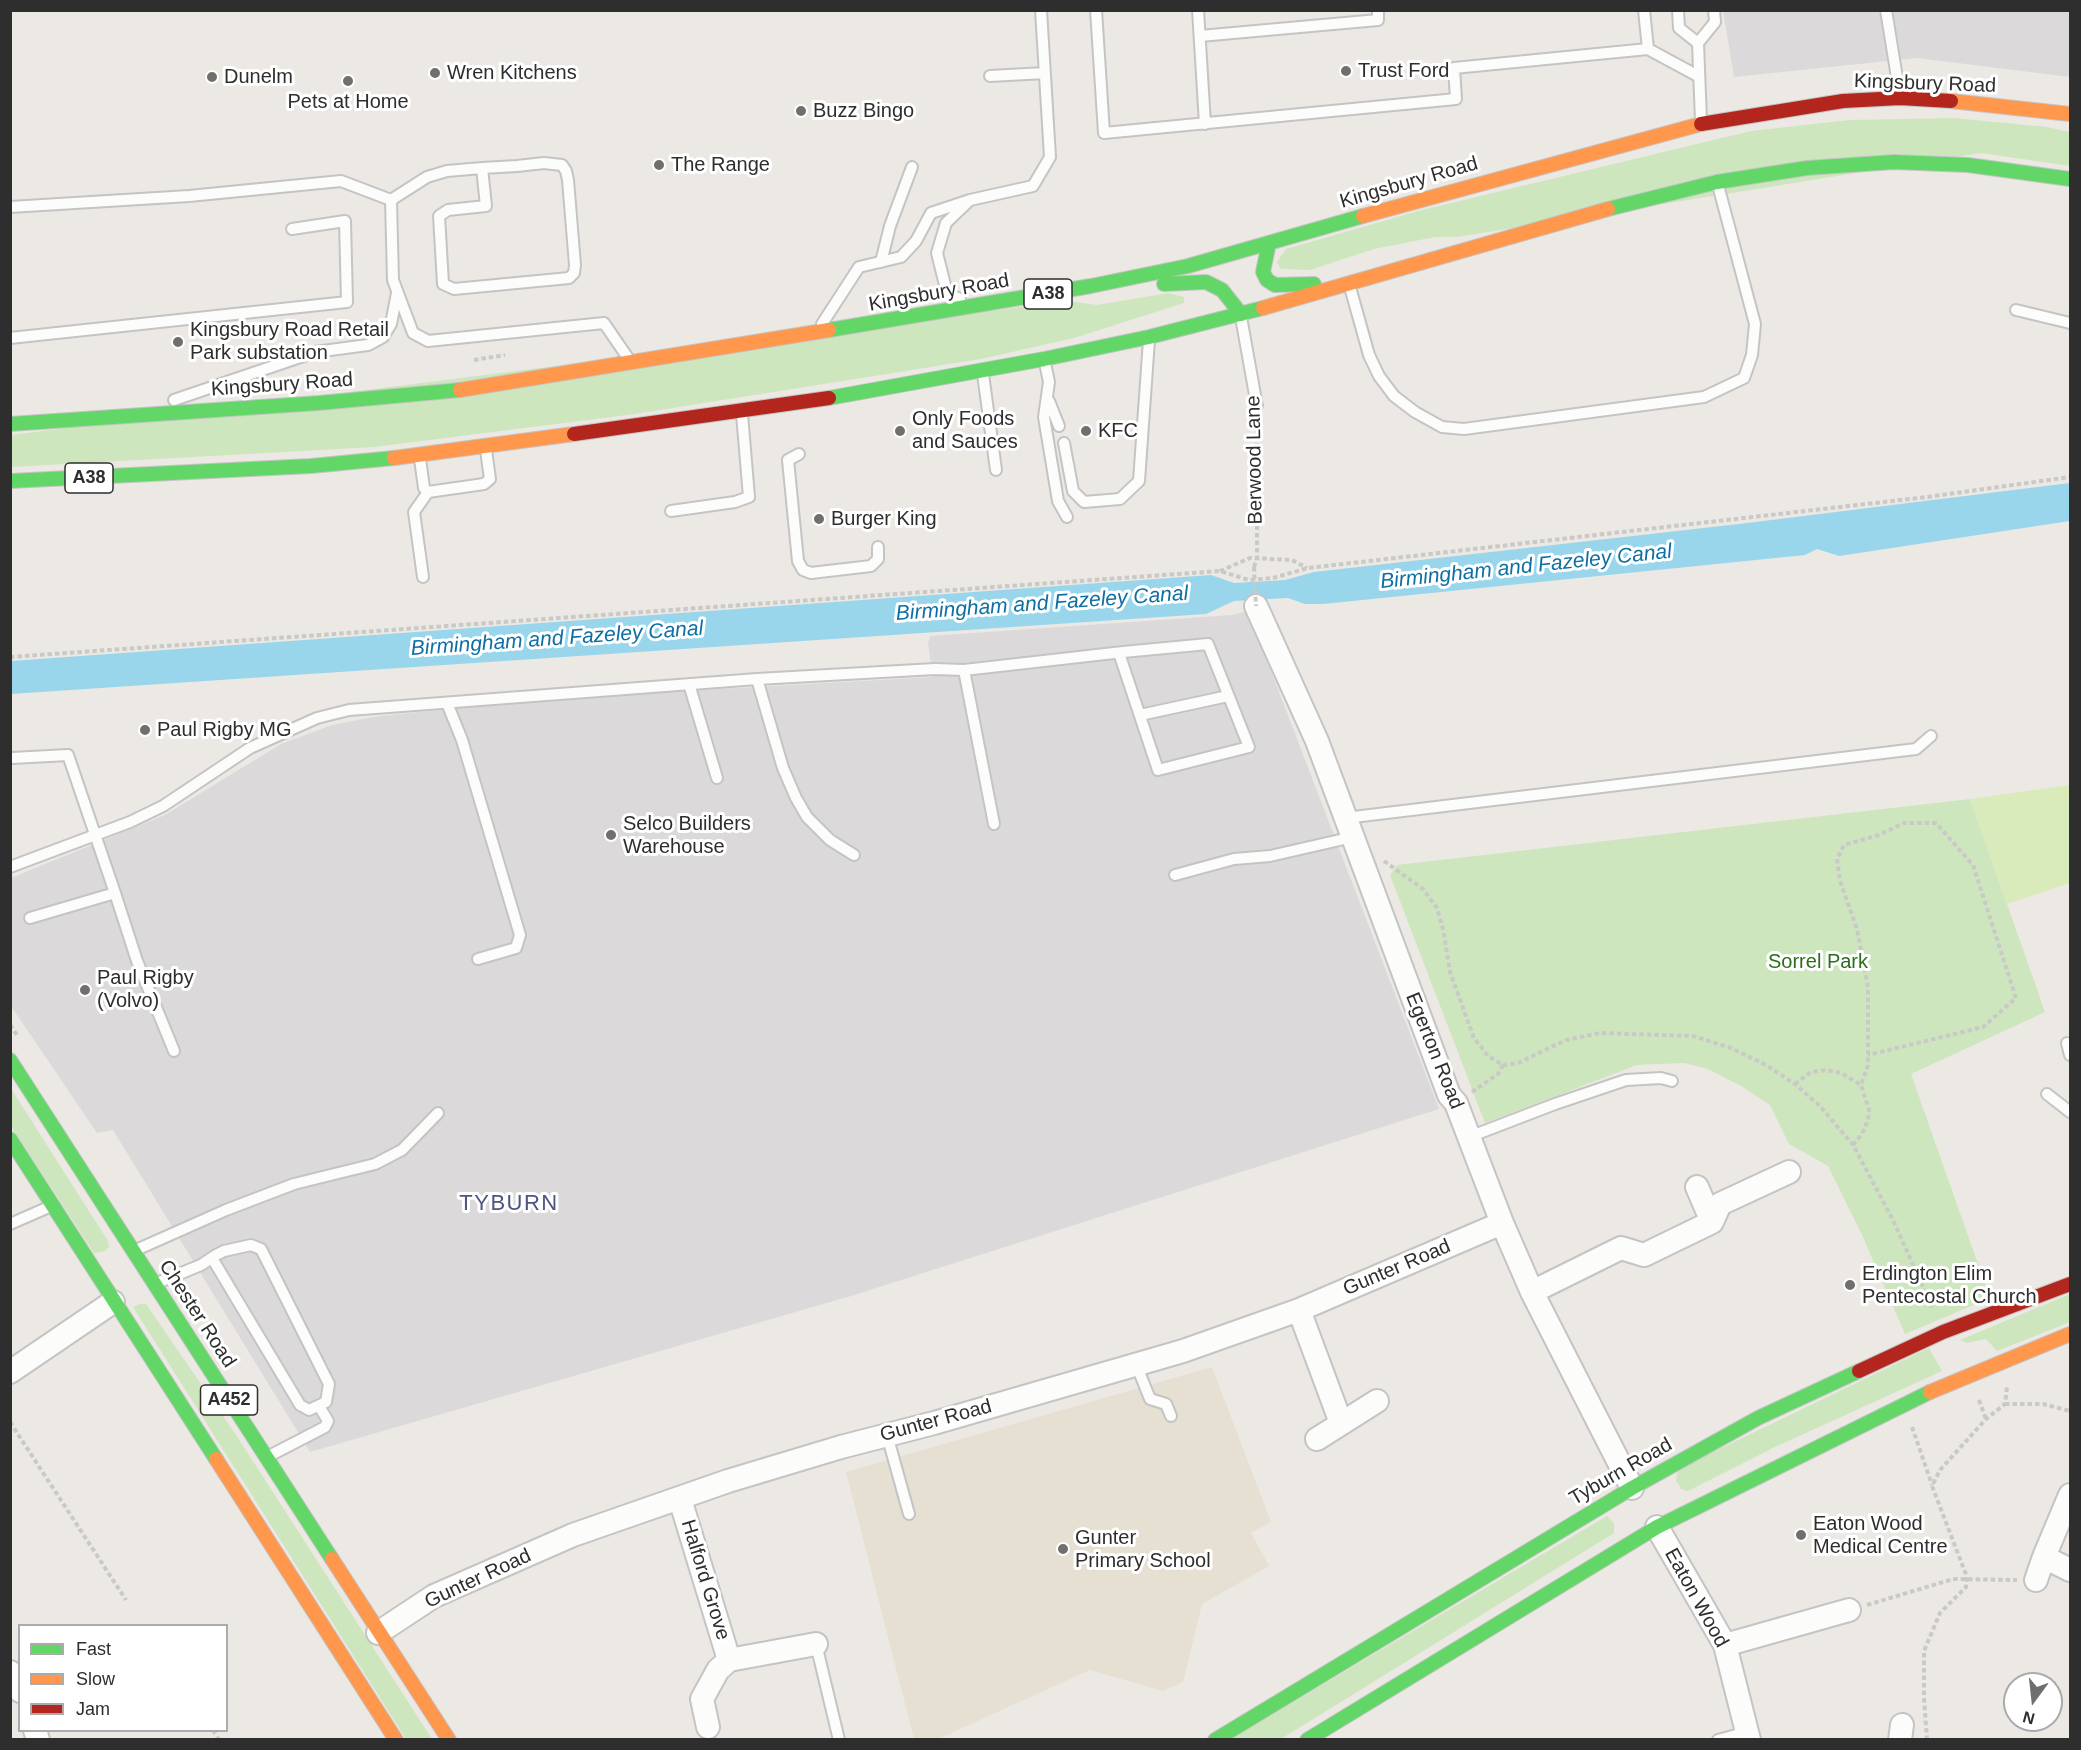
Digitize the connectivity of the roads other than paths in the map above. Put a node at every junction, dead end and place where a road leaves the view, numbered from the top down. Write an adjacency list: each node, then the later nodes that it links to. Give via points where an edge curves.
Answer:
1 (1041, 10): 12 (lane)
2 (1096, 10): 19 (lane, via 1104,133)
3 (1198, 10): 9 (lane)
4 (1378, 10): 9 (lane, via 1378,20)
5 (1644, 10): 11 (lane)
6 (1677, 10): 10 (lane, via 1679,28)
7 (1714, 10): 10 (lane, via 1715,22)
8 (1886, 10): 16 (lane)
9 (1200, 36): 19 (lane)
10 (1698, 43): 14 (lane)
11 (1648, 49): 14 (lane); 19 (lane, via 1454,68 1456,99)
12 (1045, 73): 13 (lane); 26 (lane, via 1050,157 1033,186)
13 (990, 76)
14 (1698, 76): 20 (lane)
15 (1997, 96): 17 (lane)
16 (1900, 98): 17 (main road, Kingsbury Road / A38); 20 (main road, Kingsbury Road / A38, via 1843,101)
17 (1977, 102): 18 (main road, Kingsbury Road / A38)
18 (2070, 114)
19 (1205, 124)
20 (1701, 124): 29 (main road, Kingsbury Road / A38)
21 (912, 167): 30 (lane)
22 (482, 168): 22 (lane, via 562,165 566,171 575,265 569,278 454,289 443,284 439,216 448,210 486,206); 25 (lane, via 427,177)
23 (2070, 179): 24 (main road, A38, via 1968,165 1894,162 1807,168)
24 (1717, 182): 31 (main road, A38); 31 (lane, via 1755,324 1752,355 1744,378 1704,397 1464,429 1442,427 1394,396 1379,376)
25 (391, 200): 27 (lane, via 340,181 189,196); 33 (lane)
26 (970, 200): 30 (lane, via 931,213 916,241 901,257); 34 (lane, via 946,223 937,253 947,293)
27 (10, 207)
28 (292, 229): 40 (lane, via 345,221 347,302)
29 (1269, 243): 31 (main road, via 1263,272 1275,285); 32 (main road, Kingsbury Road / A38, via 1188,266)
30 (881, 262): 38 (lane, via 859,267)
31 (1348, 283): 36 (main road, A38)
32 (1091, 286): 34 (main road, Kingsbury Road / A38); 36 (main road, via 1206,282 1222,290)
33 (396, 293): 42 (lane, via 413,333 428,341 604,323); 47 (lane, via 391,324 383,337 368,345 315,352)
34 (976, 306): 38 (main road, Kingsbury Road / A38)
35 (2016, 310): 37 (lane)
36 (1240, 314): 39 (main road, A38); 45 (lane, Berwood Lane)
37 (2070, 323)
38 (815, 334): 42 (main road, Kingsbury Road / A38)
39 (1149, 337): 41 (main road, A38); 50 (lane, via 1139,481 1120,499 1084,502 1073,491)
40 (10, 338)
41 (1044, 359): 43 (main road, A38); 44 (lane)
42 (633, 365): 47 (main road, Kingsbury Road / A38, via 489,387 319,404)
43 (982, 370): 46 (main road, A38); 54 (lane)
44 (1048, 400): 49 (lane); 58 (lane, via 1044,417 1058,501)
45 (1257, 405)
46 (742, 411): 51 (main road, A38); 57 (lane, via 749,497)
47 (134, 414): 48 (main road, Kingsbury Road / A38)
48 (10, 424)
49 (1059, 426)
50 (1064, 443)
51 (486, 447): 53 (main road, A38); 56 (lane, via 490,479 484,484)
52 (799, 454): 59 (lane, via 788,460 798,561 803,570 811,573 871,566 878,559)
53 (419, 456): 55 (main road, A38, via 312,466); 56 (lane, via 423,488)
54 (996, 470)
55 (10, 481)
56 (428, 492): 60 (lane, via 414,512)
57 (671, 512)
58 (1067, 517)
59 (879, 547)
60 (423, 577)
61 (1256, 606): 73 (street, Egerton Road, via 1317,741)
62 (1119, 653): 63 (lane); 66 (lane, via 1208,644); 68 (lane)
63 (964, 669): 64 (lane); 72 (lane)
64 (757, 679): 65 (lane); 75 (lane, via 783,768 796,798 830,840)
65 (689, 684): 67 (lane); 71 (lane)
66 (1228, 696): 68 (lane); 68 (lane, via 1249,747 1158,770)
67 (447, 703): 74 (lane, via 349,710 316,718 250,748 163,806); 80 (lane, via 462,740 520,935 516,948)
68 (1140, 715)
69 (1931, 736): 73 (lane, via 1916,749)
70 (12, 758): 74 (lane, via 68,755)
71 (717, 778)
72 (994, 824)
73 (1349, 827): 77 (lane, via 1270,856 1234,859); 89 (street, Egerton Road, via 1449,1095)
74 (96, 835): 76 (lane); 78 (lane)
75 (854, 855)
76 (10, 867)
77 (1174, 875)
78 (115, 893): 79 (lane); 82 (lane, via 137,961)
79 (30, 918)
80 (478, 959)
81 (2067, 1043): 83 (lane)
82 (174, 1051)
83 (2070, 1055)
84 (10, 1060): 97 (main road, Chester Road / A452)
85 (1672, 1081): 89 (lane, via 1626,1080)
86 (2047, 1094): 87 (lane)
87 (2070, 1112)
88 (438, 1113): 97 (lane, via 402,1150 375,1164 294,1184)
89 (1469, 1137): 95 (street, Egerton Road)
90 (10, 1139): 93 (main road, A452)
91 (1789, 1172): 94 (street, via 1720,1204)
92 (1697, 1187): 94 (street)
93 (52, 1205): 96 (lane); 102 (main road, A452)
94 (1712, 1222): 101 (street, via 1644,1255 1621,1248)
95 (1502, 1223): 101 (street, Egerton Road); 103 (street, Gunter Road)
96 (10, 1224)
97 (133, 1251): 99 (main road, Chester Road / A452)
98 (212, 1257): 99 (lane); 108 (lane, via 300,1405 309,1410); 108 (lane, via 250,1245 264,1252 328,1384 326,1402)
99 (148, 1282): 113 (main road, Chester Road / A452, via 248,1441)
100 (2070, 1284): 114 (main road, Tyburn Road, via 1884,1358 1758,1418)
101 (1532, 1292): 114 (street, Egerton Road)
102 (118, 1299): 106 (street); 131 (main road, A452)
103 (1299, 1310): 105 (street, Gunter Road); 110 (street)
104 (2070, 1334): 118 (main road, via 1903,1403)
105 (1136, 1364): 109 (lane, via 1150,1399 1166,1404); 111 (street, Gunter Road)
106 (10, 1372)
107 (1377, 1401): 110 (street)
108 (319, 1406): 113 (lane, via 328,1421 325,1427)
109 (1171, 1416)
110 (1341, 1423): 112 (street)
111 (887, 1435): 116 (street, Gunter Road, via 728,1481); 117 (lane)
112 (1317, 1439)
113 (266, 1458): 123 (main road, Chester Road / A452)
114 (1635, 1493): 134 (main road, Tyburn Road)
115 (2070, 1495): 119 (street)
116 (680, 1499): 123 (street, Gunter Road, via 573,1535 434,1596); 126 (street, Halford Grove)
117 (909, 1515)
118 (1654, 1522): 125 (street, Eaton Wood); 135 (main road)
119 (2044, 1557): 120 (street); 121 (street)
120 (2070, 1570)
121 (2036, 1580)
122 (1849, 1610): 125 (street)
123 (378, 1633): 132 (main road, Chester Road / A452)
124 (816, 1644): 126 (street, Halford Grove); 133 (lane)
125 (1725, 1645): 130 (street, Eaton Wood)
126 (729, 1660): 129 (street, Halford Grove, via 718,1670 702,1698)
127 (10, 1672): 128 (street)
128 (18, 1687)
129 (708, 1727)
130 (1748, 1736): 136 (lane)
131 (396, 1740)
132 (448, 1740)
133 (839, 1740)
134 (1215, 1740)
135 (1307, 1740)
136 (1718, 1740)

